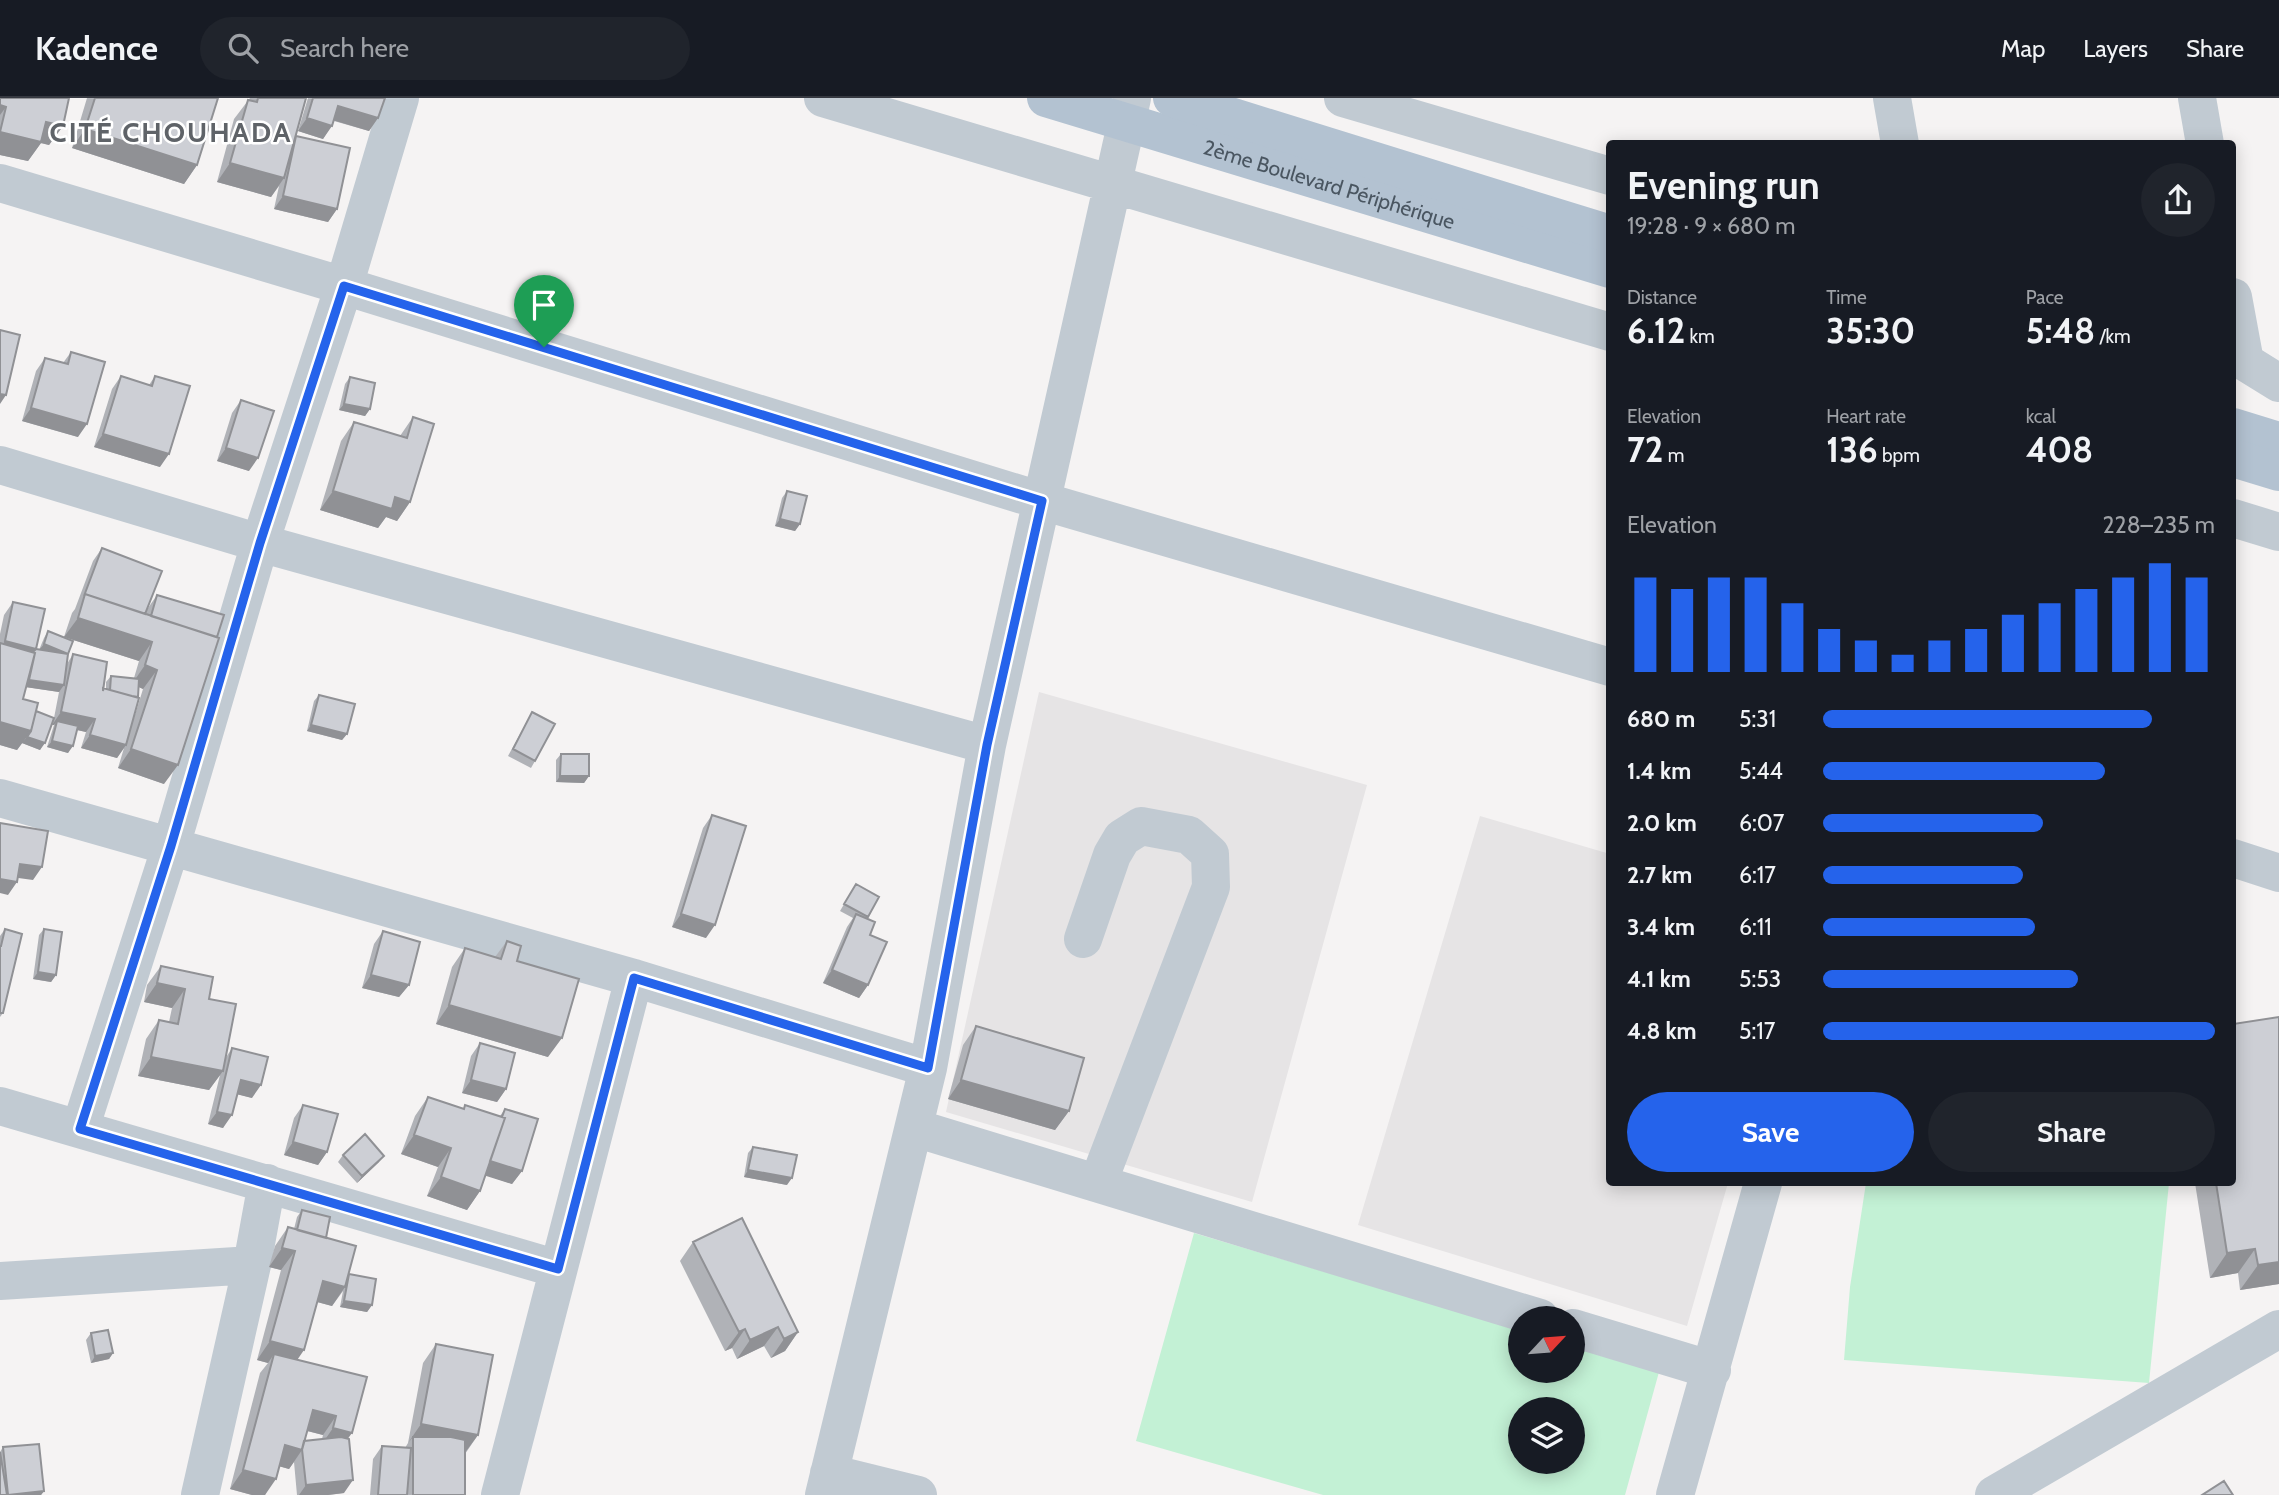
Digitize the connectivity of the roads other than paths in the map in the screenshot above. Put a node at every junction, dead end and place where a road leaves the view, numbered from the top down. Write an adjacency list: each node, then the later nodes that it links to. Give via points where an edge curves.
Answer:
1 (400, 98): 16 (street)
2 (823, 98): 13 (street)
3 (1046, 98): 8 (main road, 2ème Boulevard Périphérique)
4 (1172, 98): 14 (main road, 2ème Boulevard Périphérique)
5 (1343, 98): 11 (street)
6 (1892, 98): 9 (street)
7 (2197, 98): 10 (street)
8 (1129, 110): 13 (street); 15 (main road, 2ème Boulevard Périphérique)
9 (1899, 140)
10 (2204, 140)
11 (1606, 175)
12 (0, 183): 16 (street)
13 (1111, 185): 18 (street); 26 (street)
14 (1606, 233)
15 (1606, 268)
16 (344, 286): 26 (street); 29 (street)
17 (2236, 328): 19 (street)
18 (1606, 331)
19 (2239, 360): 20 (street)
20 (2279, 383)
21 (2236, 428): 22 (main road)
22 (2279, 441)
23 (2236, 459): 25 (main road)
24 (0, 465): 29 (street)
25 (2279, 472)
26 (1042, 501): 30 (street); 31 (street)
27 (2236, 519): 28 (street)
28 (2279, 532)
29 (260, 543): 31 (street); 33 (street)
30 (1606, 666)
31 (987, 745): 38 (street)
32 (0, 798): 33 (street)
33 (171, 846): 37 (street); 41 (street)
34 (2236, 859): 35 (street)
35 (2279, 873)
36 (1083, 939): 43 (street, via 1122,838 1141,826 1189,835 1210,854 1211,887)
37 (634, 978): 38 (street); 46 (street)
38 (928, 1068): 40 (street)
39 (0, 1106): 41 (street)
40 (915, 1128): 43 (street); 52 (street)
41 (80, 1129): 42 (street)
42 (267, 1183): 45 (street); 46 (street)
43 (1098, 1183): 48 (street)
44 (1762, 1186): 51 (street)
45 (253, 1265): 47 (street); 53 (street)
46 (558, 1269): 54 (street)
47 (0, 1282)
48 (1508, 1308)
49 (2279, 1329): 57 (street)
50 (1586, 1332): 51 (street)
51 (1712, 1370): 56 (street)
52 (826, 1484): 55 (street)
53 (200, 1495)
54 (500, 1495)
55 (918, 1495)
56 (1675, 1495)
57 (1994, 1495)

